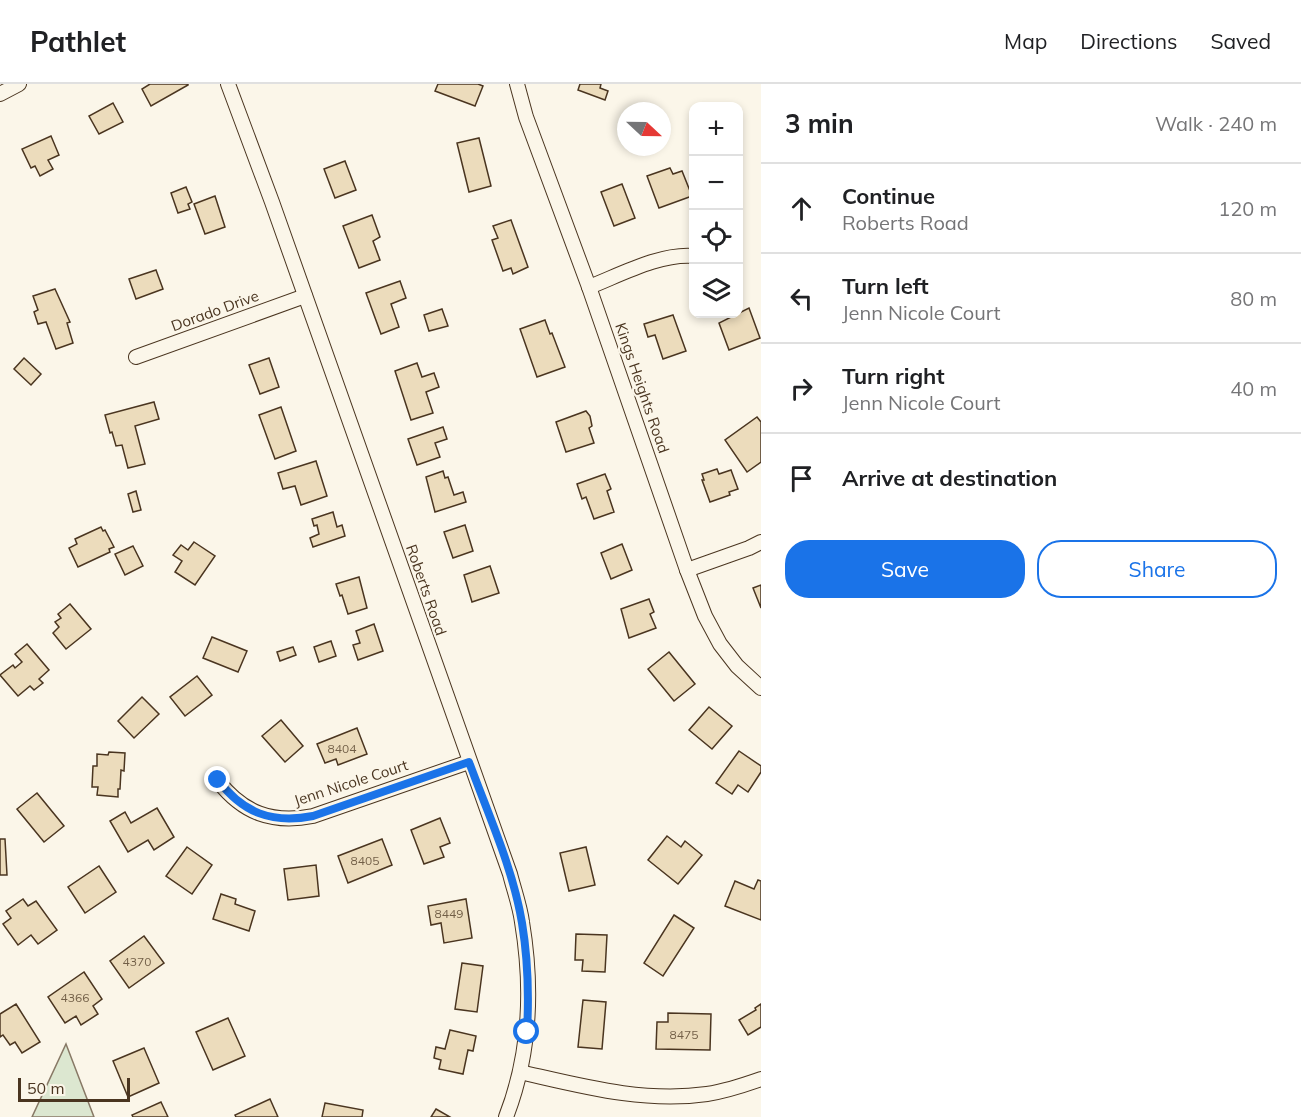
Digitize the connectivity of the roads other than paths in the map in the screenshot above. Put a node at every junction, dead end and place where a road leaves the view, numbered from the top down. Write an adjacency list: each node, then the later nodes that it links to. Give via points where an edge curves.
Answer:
1 (19, 84): 4 (street)
2 (228, 84): 7 (street, Roberts Road)
3 (517, 84): 6 (street, Kings Heights Road)
4 (0, 94)
5 (689, 256): 6 (street, via 662,259)
6 (589, 287): 10 (street, Kings Heights Road)
7 (305, 296): 8 (street, Dorado Drive); 12 (street, Roberts Road)
8 (136, 357)
9 (761, 542): 10 (street)
10 (687, 570): 11 (street, Kings Heights Road, via 720,644)
11 (761, 688)
12 (469, 762): 13 (street, Jenn Nicole Court, via 313,816 294,819 253,811 230,796); 14 (street, Roberts Road, via 510,874 522,921 529,991)
13 (218, 780)
14 (520, 1072): 15 (street, via 608,1092 674,1097 708,1094); 16 (street, Roberts Road)
15 (761, 1079)
16 (506, 1117)

